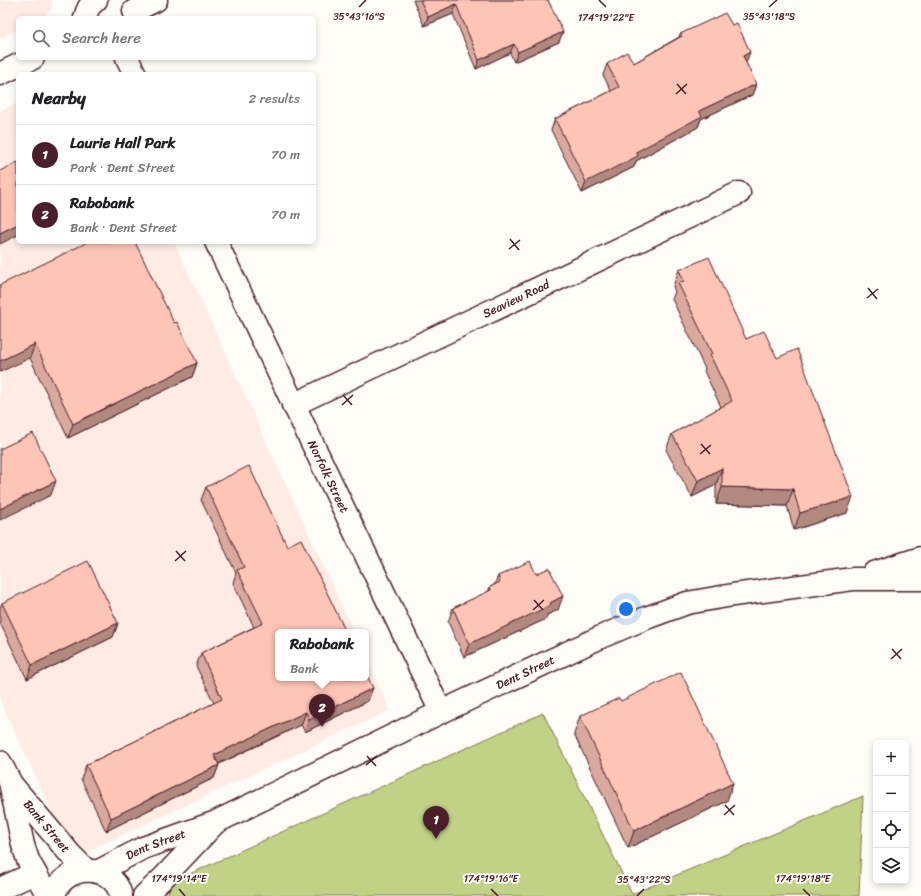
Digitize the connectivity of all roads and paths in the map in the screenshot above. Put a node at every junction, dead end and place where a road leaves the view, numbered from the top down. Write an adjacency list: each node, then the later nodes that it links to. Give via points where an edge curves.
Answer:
1 (96, 0): 4 (main road)
2 (156, 0): 3 (main road)
3 (131, 10)
4 (85, 16)
5 (29, 60): 8 (main road)
6 (128, 60): 7 (main road)
7 (134, 72)
8 (0, 74)
9 (739, 193): 11 (main road, Seaview Road)
10 (217, 244): 11 (main road, Norfolk Street)
11 (293, 405): 15 (main road, Norfolk Street)
12 (921, 558): 13 (main road, Dent Street)
13 (853, 579): 14 (main road, Dent Street); 15 (main road, Dent Street, via 686,603 603,636)
14 (921, 579)
15 (441, 712): 18 (main road, Dent Street)
16 (0, 762): 17 (main road, Bank Street)
17 (10, 782): 19 (main road, Bank Street, via 70,854); 20 (main road, Bank Street, via 23,845)
18 (216, 822): 19 (main road, Dent Street, via 143,848); 25 (main road, Dent Street)
19 (91, 871): 23 (main road, Dent Street, via 76,872 67,877 59,884); 24 (main road, Bank Street, via 107,876)
20 (35, 873): 21 (main road); 22 (main road, Bank Street)
21 (0, 889)
22 (48, 896)
23 (54, 896)
24 (121, 896)
25 (144, 896)

